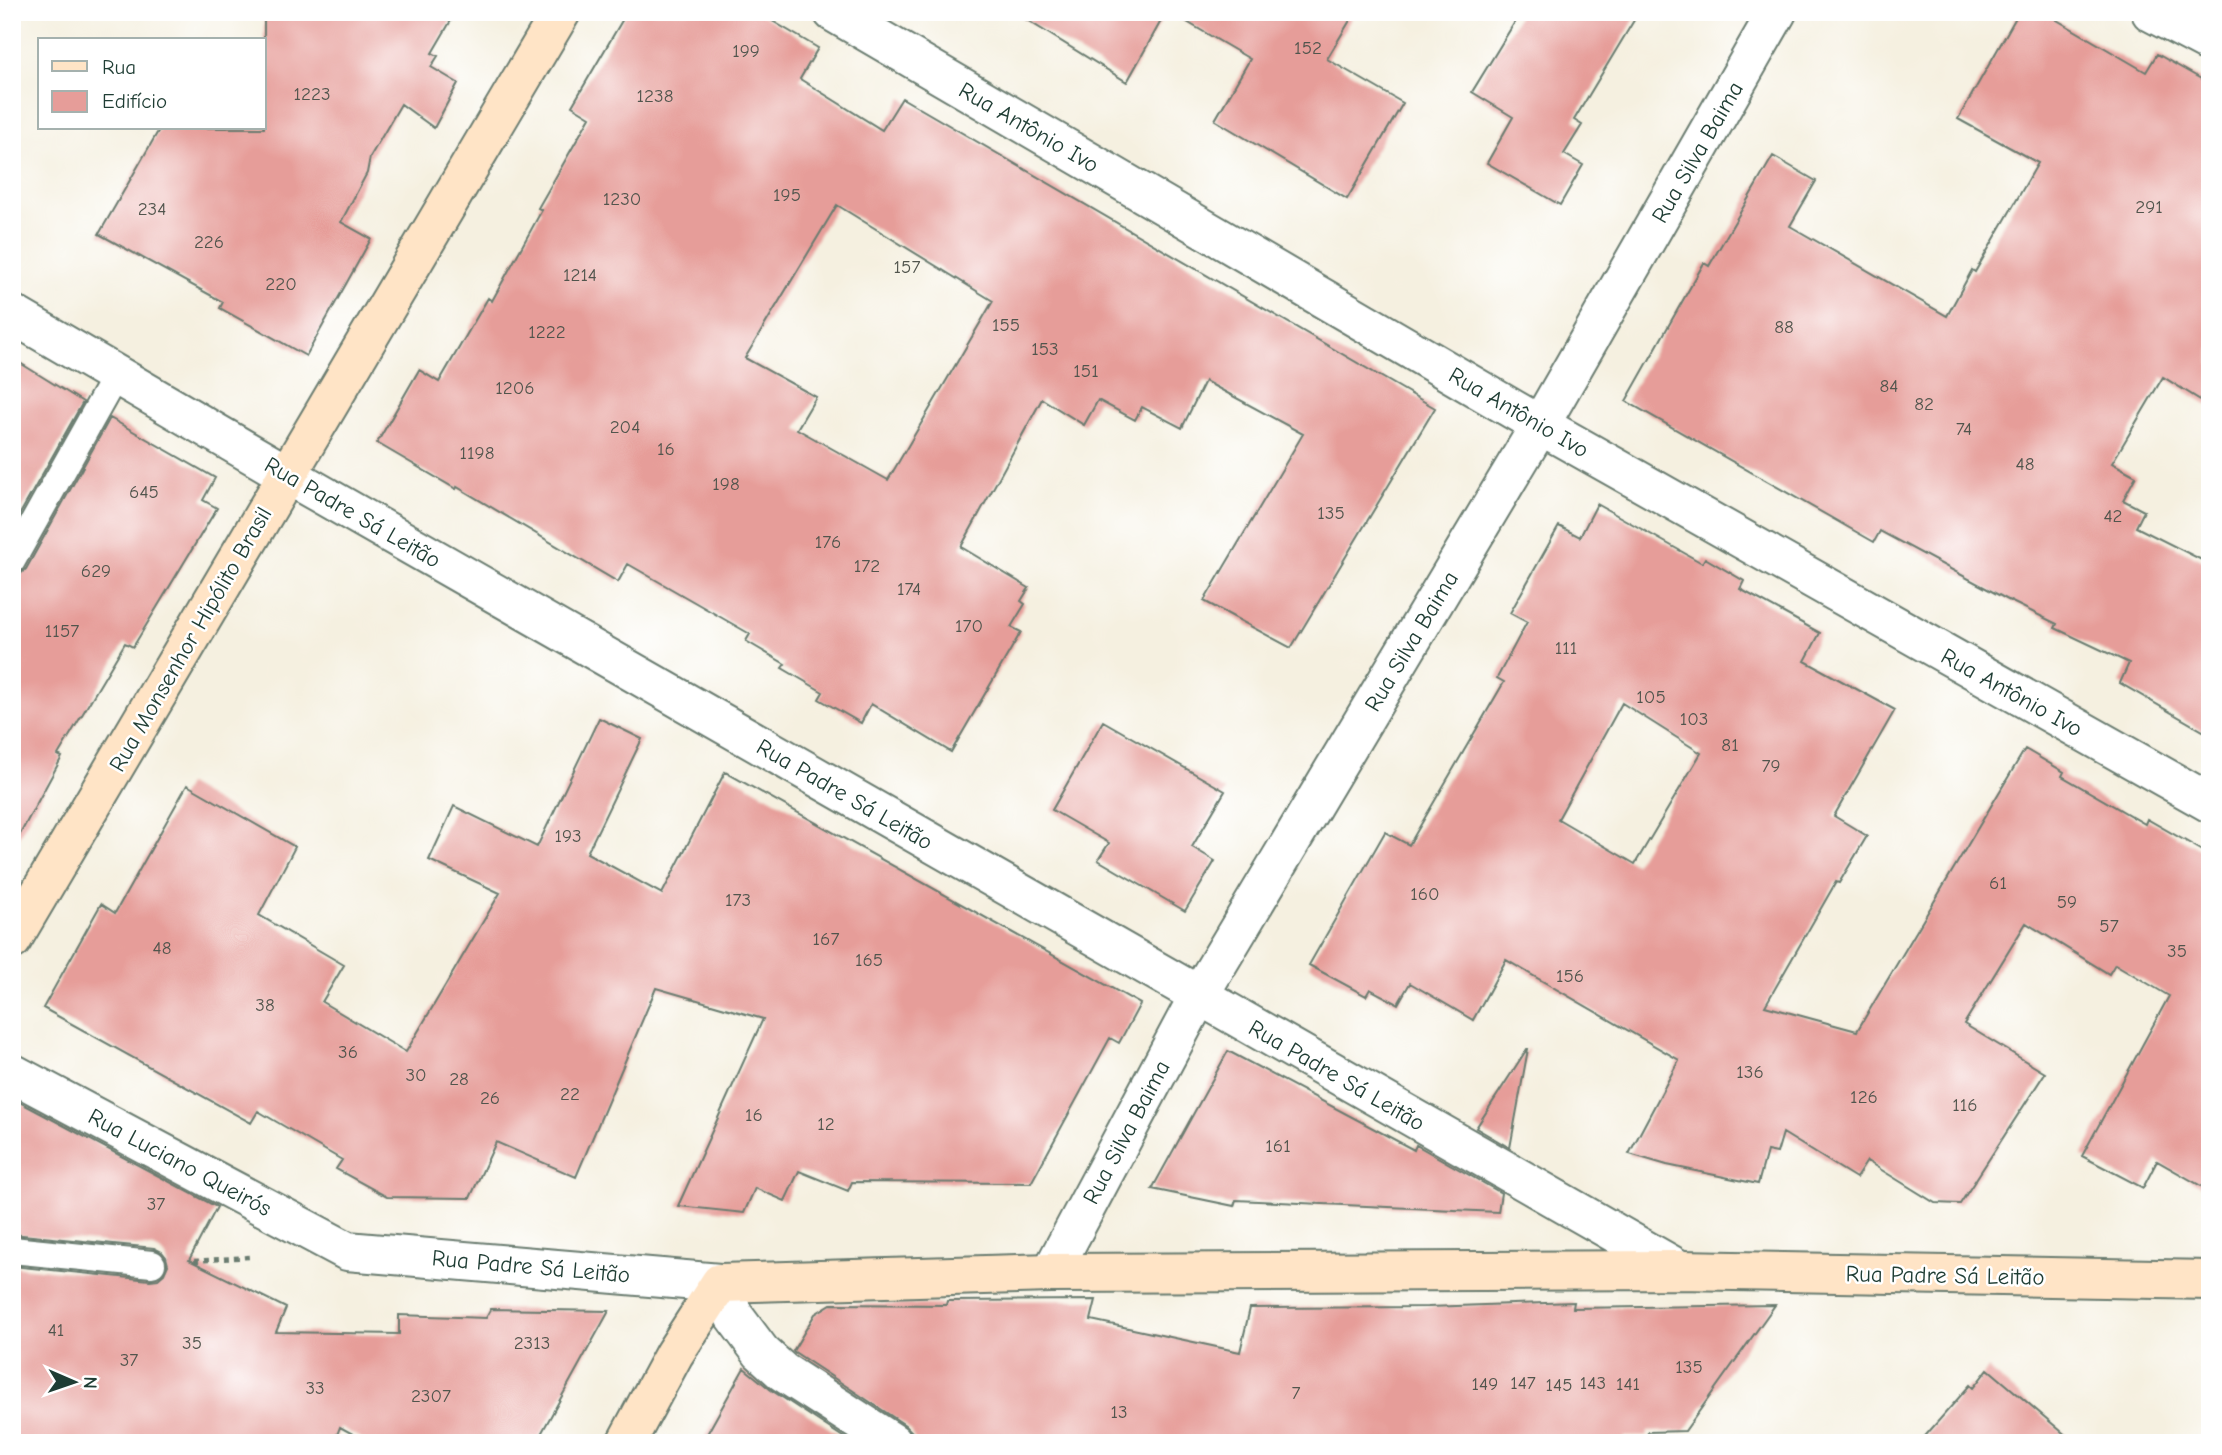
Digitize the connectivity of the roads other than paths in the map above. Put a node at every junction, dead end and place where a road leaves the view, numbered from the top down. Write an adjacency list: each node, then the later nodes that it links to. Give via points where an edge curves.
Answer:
1 (561, 12): 9 (main road, Rua Monsenhor Hipólito Brasil)
2 (833, 12): 8 (street, Rua Antônio Ivo)
3 (1777, 12): 8 (street, Rua Silva Baima)
4 (2151, 12): 5 (street)
5 (2210, 43)
6 (12, 314): 7 (street, Rua Padre Sá Leitão)
7 (116, 375): 9 (street, Rua Padre Sá Leitão); 10 (lane)
8 (1541, 425): 11 (street, Rua Antônio Ivo); 13 (street, Rua Silva Baima)
9 (286, 474): 12 (main road, Rua Monsenhor Hipólito Brasil); 13 (street, Rua Padre Sá Leitão)
10 (12, 561)
11 (2210, 803)
12 (12, 940)
13 (1198, 997): 18 (street, Rua Padre Sá Leitão); 19 (street, Rua Silva Baima)
14 (12, 1073): 16 (street, Rua Luciano Queirós)
15 (12, 1250): 17 (lane)
16 (347, 1251): 21 (street, Rua Padre Sá Leitão)
17 (152, 1264)
18 (1680, 1270): 19 (main road, Rua Padre Sá Leitão); 20 (main road, Rua Padre Sá Leitão)
19 (1051, 1273): 21 (main road, Rua Padre Sá Leitão)
20 (2210, 1280)
21 (720, 1283): 22 (main road, via 674,1354); 23 (street, via 734,1316 761,1352 783,1372)
22 (626, 1443)
23 (893, 1443)

